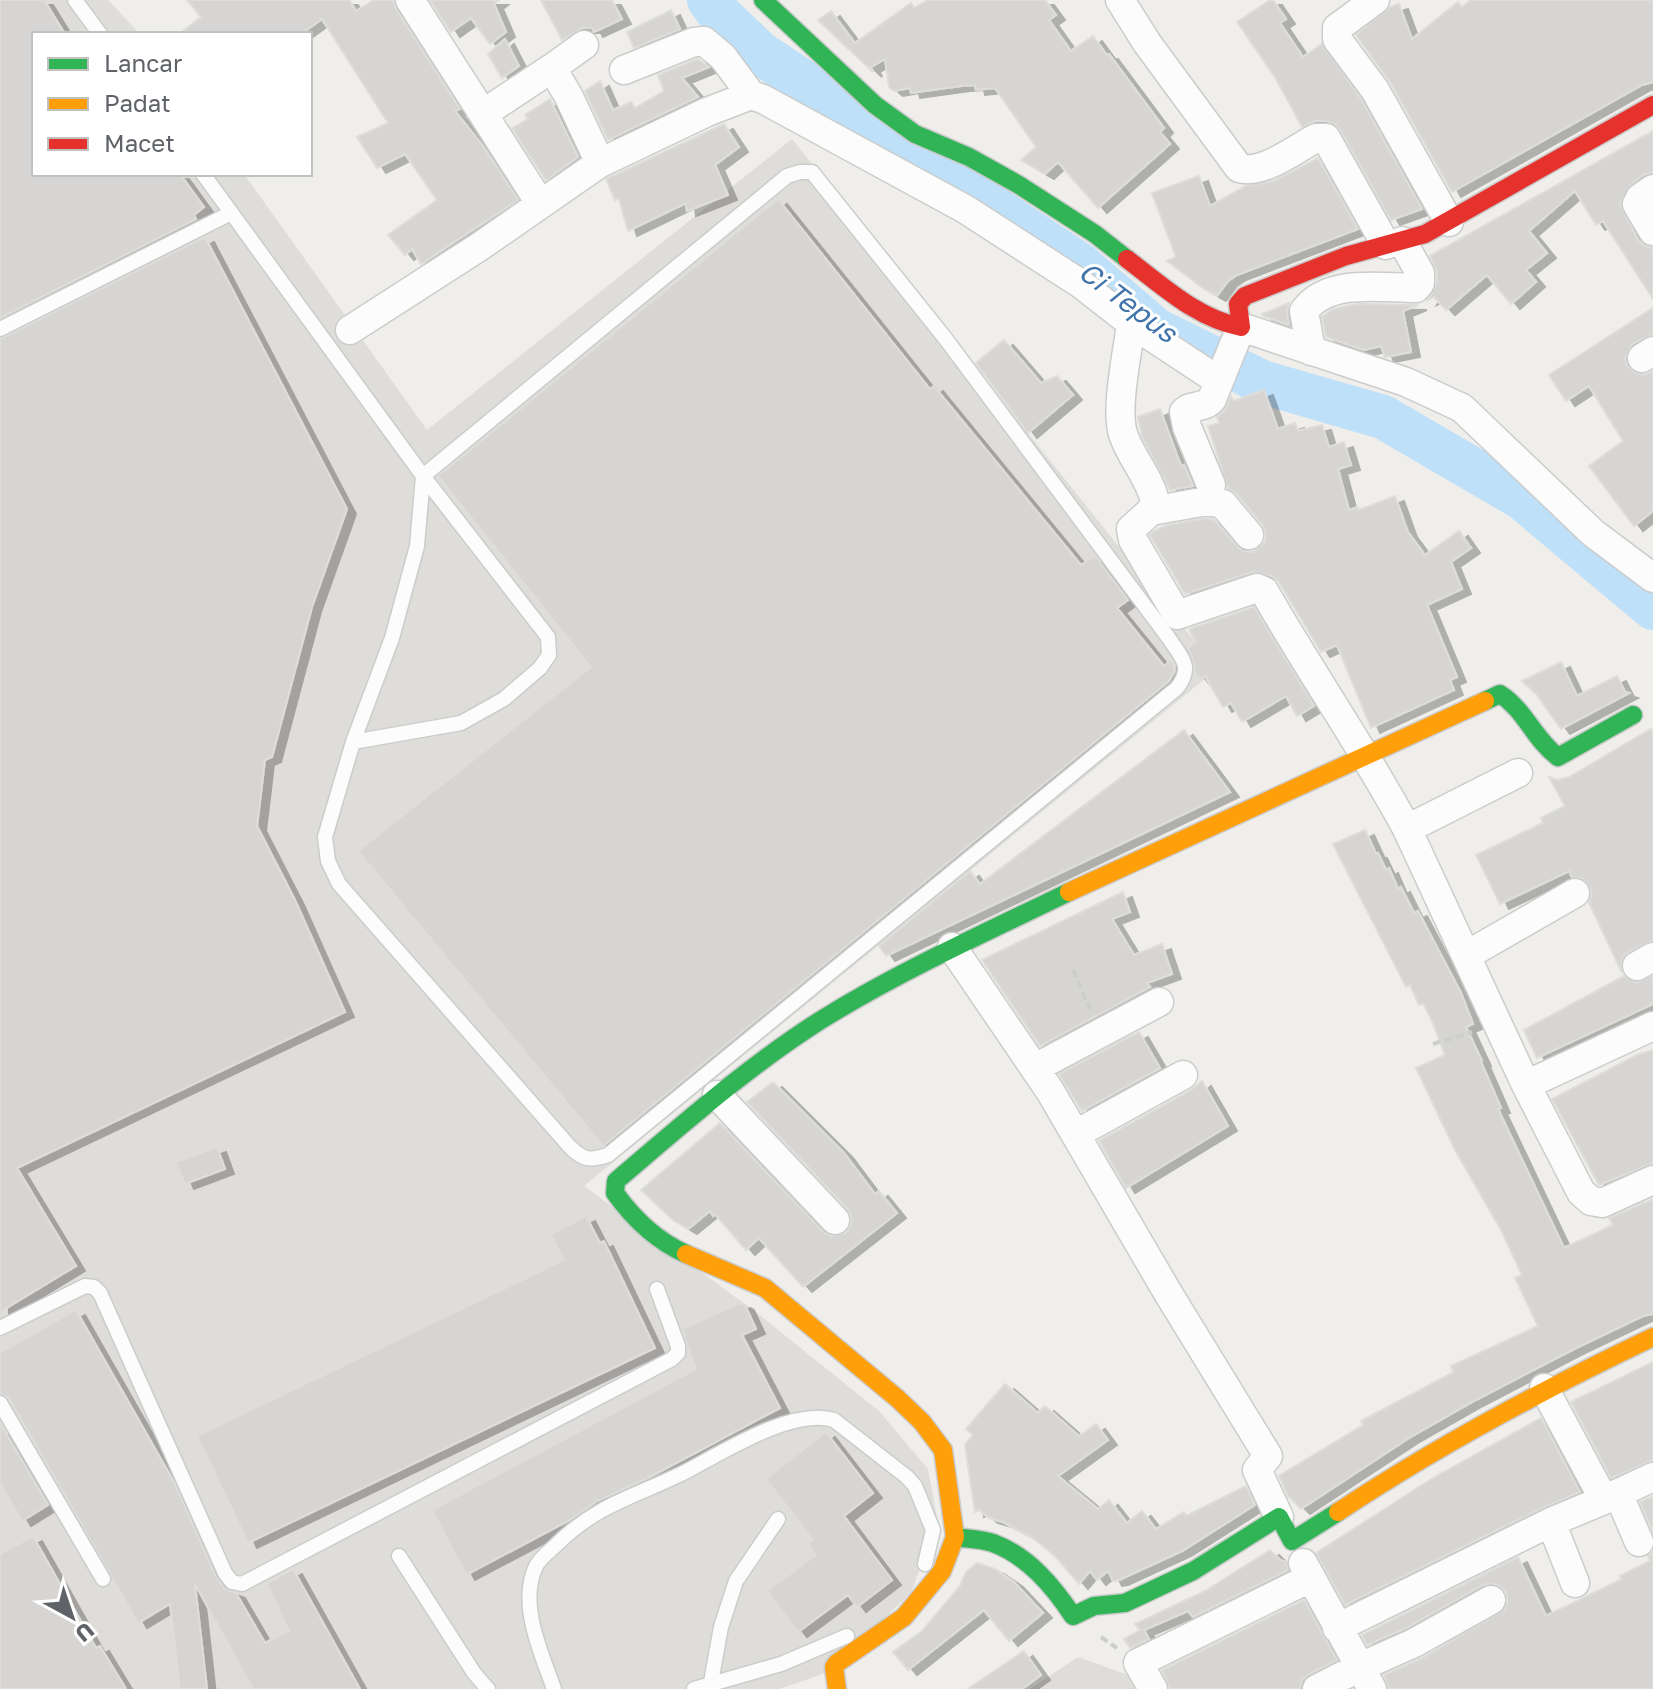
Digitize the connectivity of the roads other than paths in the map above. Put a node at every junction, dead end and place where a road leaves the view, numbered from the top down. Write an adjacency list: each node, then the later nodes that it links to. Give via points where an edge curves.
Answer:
1 (75, 0): 6 (lane)
2 (410, 0): 12 (street)
3 (764, 0): 24 (street, via 875,105 915,134 1019,185 1095,234 1192,309)
4 (1120, 0): 20 (street, via 1239,168 1261,167 1316,138 1326,138)
5 (1375, 0): 18 (street, via 1337,28 1337,39 1375,90)
6 (99, 32)
7 (584, 45): 8 (street)
8 (552, 68): 12 (street); 13 (street)
9 (624, 70): 10 (street, via 704,41)
10 (751, 95): 13 (street); 21 (street, via 965,209)
11 (1653, 106): 18 (street)
12 (484, 113): 16 (street)
13 (600, 163): 16 (street)
14 (204, 176): 17 (lane)
15 (1653, 189): 19 (street, via 1637,204)
16 (540, 203): 23 (street)
17 (231, 213): 22 (lane); 27 (lane)
18 (1449, 222): 20 (street)
19 (1653, 231)
20 (1394, 243): 24 (street, via 1245,296 1238,304); 25 (street, via 1420,273 1420,283 1416,288 1337,288 1317,297 1304,311)
21 (1131, 323): 26 (street); 29 (street, via 1120,415 1124,435 1153,491)
22 (0, 329)
23 (350, 330)
24 (1240, 332): 25 (street); 26 (street)
25 (1311, 351): 31 (street, via 1406,382 1462,408 1593,533)
26 (1221, 378): 28 (street, via 1208,404 1184,412)
27 (423, 476): 33 (lane, via 413,562 392,638); 33 (lane, via 548,637 549,655 504,699 461,723); 33 (lane, via 787,176 812,172 945,338 1168,637 1185,662 1185,678 608,1155 588,1160 570,1147 339,884 325,837)
28 (1211, 485)
29 (1151, 511): 30 (street, via 1207,501 1223,504); 34 (street, via 1133,526 1131,535 1175,613 1262,589)
30 (1249, 535)
31 (1653, 578)
32 (1633, 715): 34 (street, via 1558,757 1512,700 1500,694)
33 (353, 742)
34 (1366, 754): 36 (street); 38 (street)
35 (1518, 773): 36 (street)
36 (1407, 829): 39 (street)
37 (1575, 893): 39 (street)
38 (952, 947): 42 (street); 45 (street, via 820,1021)
39 (1467, 955): 44 (street)
40 (1159, 1002): 42 (street)
41 (1653, 1026): 44 (street)
42 (1035, 1068): 46 (street)
43 (1183, 1075): 46 (street)
44 (1526, 1085): 47 (street, via 1581,1192 1591,1201 1602,1203)
45 (717, 1095): 48 (street); 59 (street, via 624,1173 616,1181 615,1193 629,1212 673,1248 765,1288 922,1422 943,1450)
46 (1076, 1134): 58 (street, via 1268,1456 1257,1470)
47 (1653, 1180)
48 (835, 1220)
49 (657, 1289): 50 (lane, via 678,1346 672,1359 242,1584 225,1573 100,1293 85,1286)
50 (0, 1328)
51 (1653, 1337): 52 (street)
52 (1544, 1388): 55 (street); 58 (street, via 1352,1504)
53 (0, 1403): 63 (lane)
54 (1653, 1477): 55 (street)
55 (1611, 1496): 57 (street); 60 (street)
56 (778, 1519): 68 (lane, via 736,1581)
57 (1551, 1522): 64 (street); 66 (street)
58 (1285, 1529): 59 (street, via 1125,1603 1094,1606 1073,1616 1033,1567 992,1543); 62 (street)
59 (955, 1537): 72 (street, via 942,1571 904,1617 837,1663)
60 (1639, 1542)
61 (399, 1556): 69 (lane)
62 (1310, 1578): 66 (street); 73 (street, via 1138,1663)
63 (103, 1579)
64 (1575, 1583)
65 (1491, 1600): 67 (street, via 1414,1643)
66 (1337, 1628): 67 (street)
67 (1366, 1678): 74 (street)
68 (711, 1682): 70 (lane, via 781,1664 863,1626 893,1608 927,1560 933,1530 915,1486 844,1426 823,1416 743,1441 600,1509 537,1563 528,1595); 71 (lane)
69 (488, 1689)
70 (554, 1689)
71 (694, 1689)
72 (837, 1689)
73 (1153, 1689)
74 (1317, 1689)

